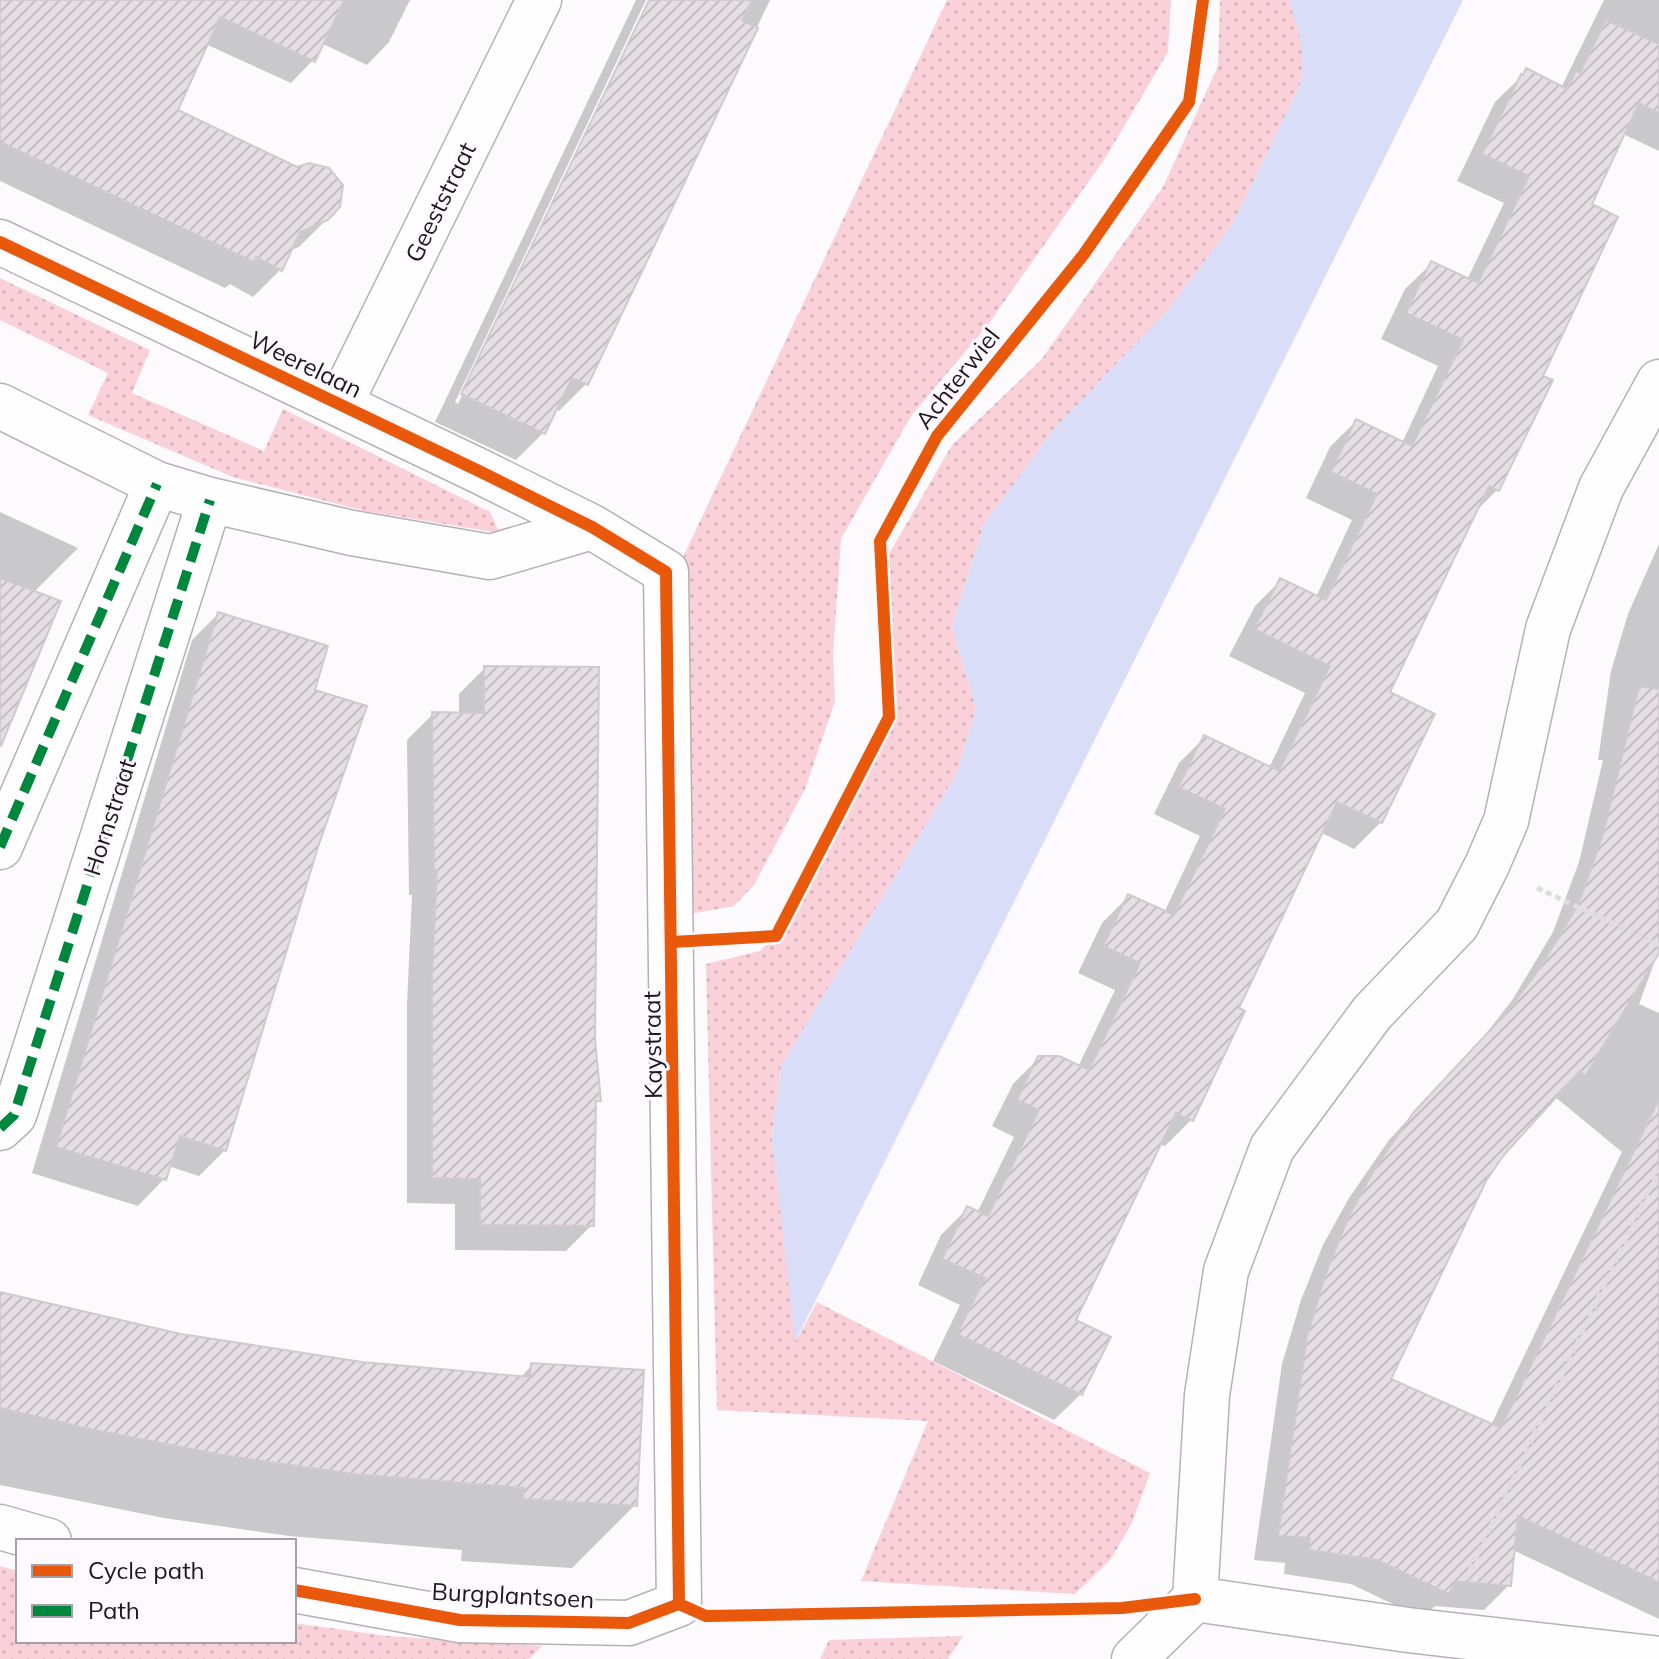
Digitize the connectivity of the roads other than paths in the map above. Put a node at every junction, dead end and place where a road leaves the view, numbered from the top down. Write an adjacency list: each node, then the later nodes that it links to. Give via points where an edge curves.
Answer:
1 (539, 0): 4 (street, Geeststraat)
2 (0, 242): 4 (street, Weerelaan)
3 (1659, 382): 14 (street, via 1601,488 1548,629 1506,821 1487,865 1457,924 1372,1013 1272,1148 1226,1271 1207,1395)
4 (340, 404): 8 (street, Weerelaan)
5 (0, 406): 6 (street)
6 (157, 484): 7 (street); 9 (street)
7 (210, 500): 8 (street, via 352,533 490,557); 10 (street, Hornstraat, via 14,1115)
8 (592, 527): 15 (street, Kaystraat, via 666,572)
9 (0, 847)
10 (0, 1128)
11 (0, 1527): 12 (street)
12 (42, 1539)
13 (296, 1590): 15 (street, Burgplantsoen, via 460,1620 629,1623)
14 (1195, 1599): 16 (street); 17 (street)
15 (679, 1604)
16 (1134, 1659)
17 (1659, 1659)

